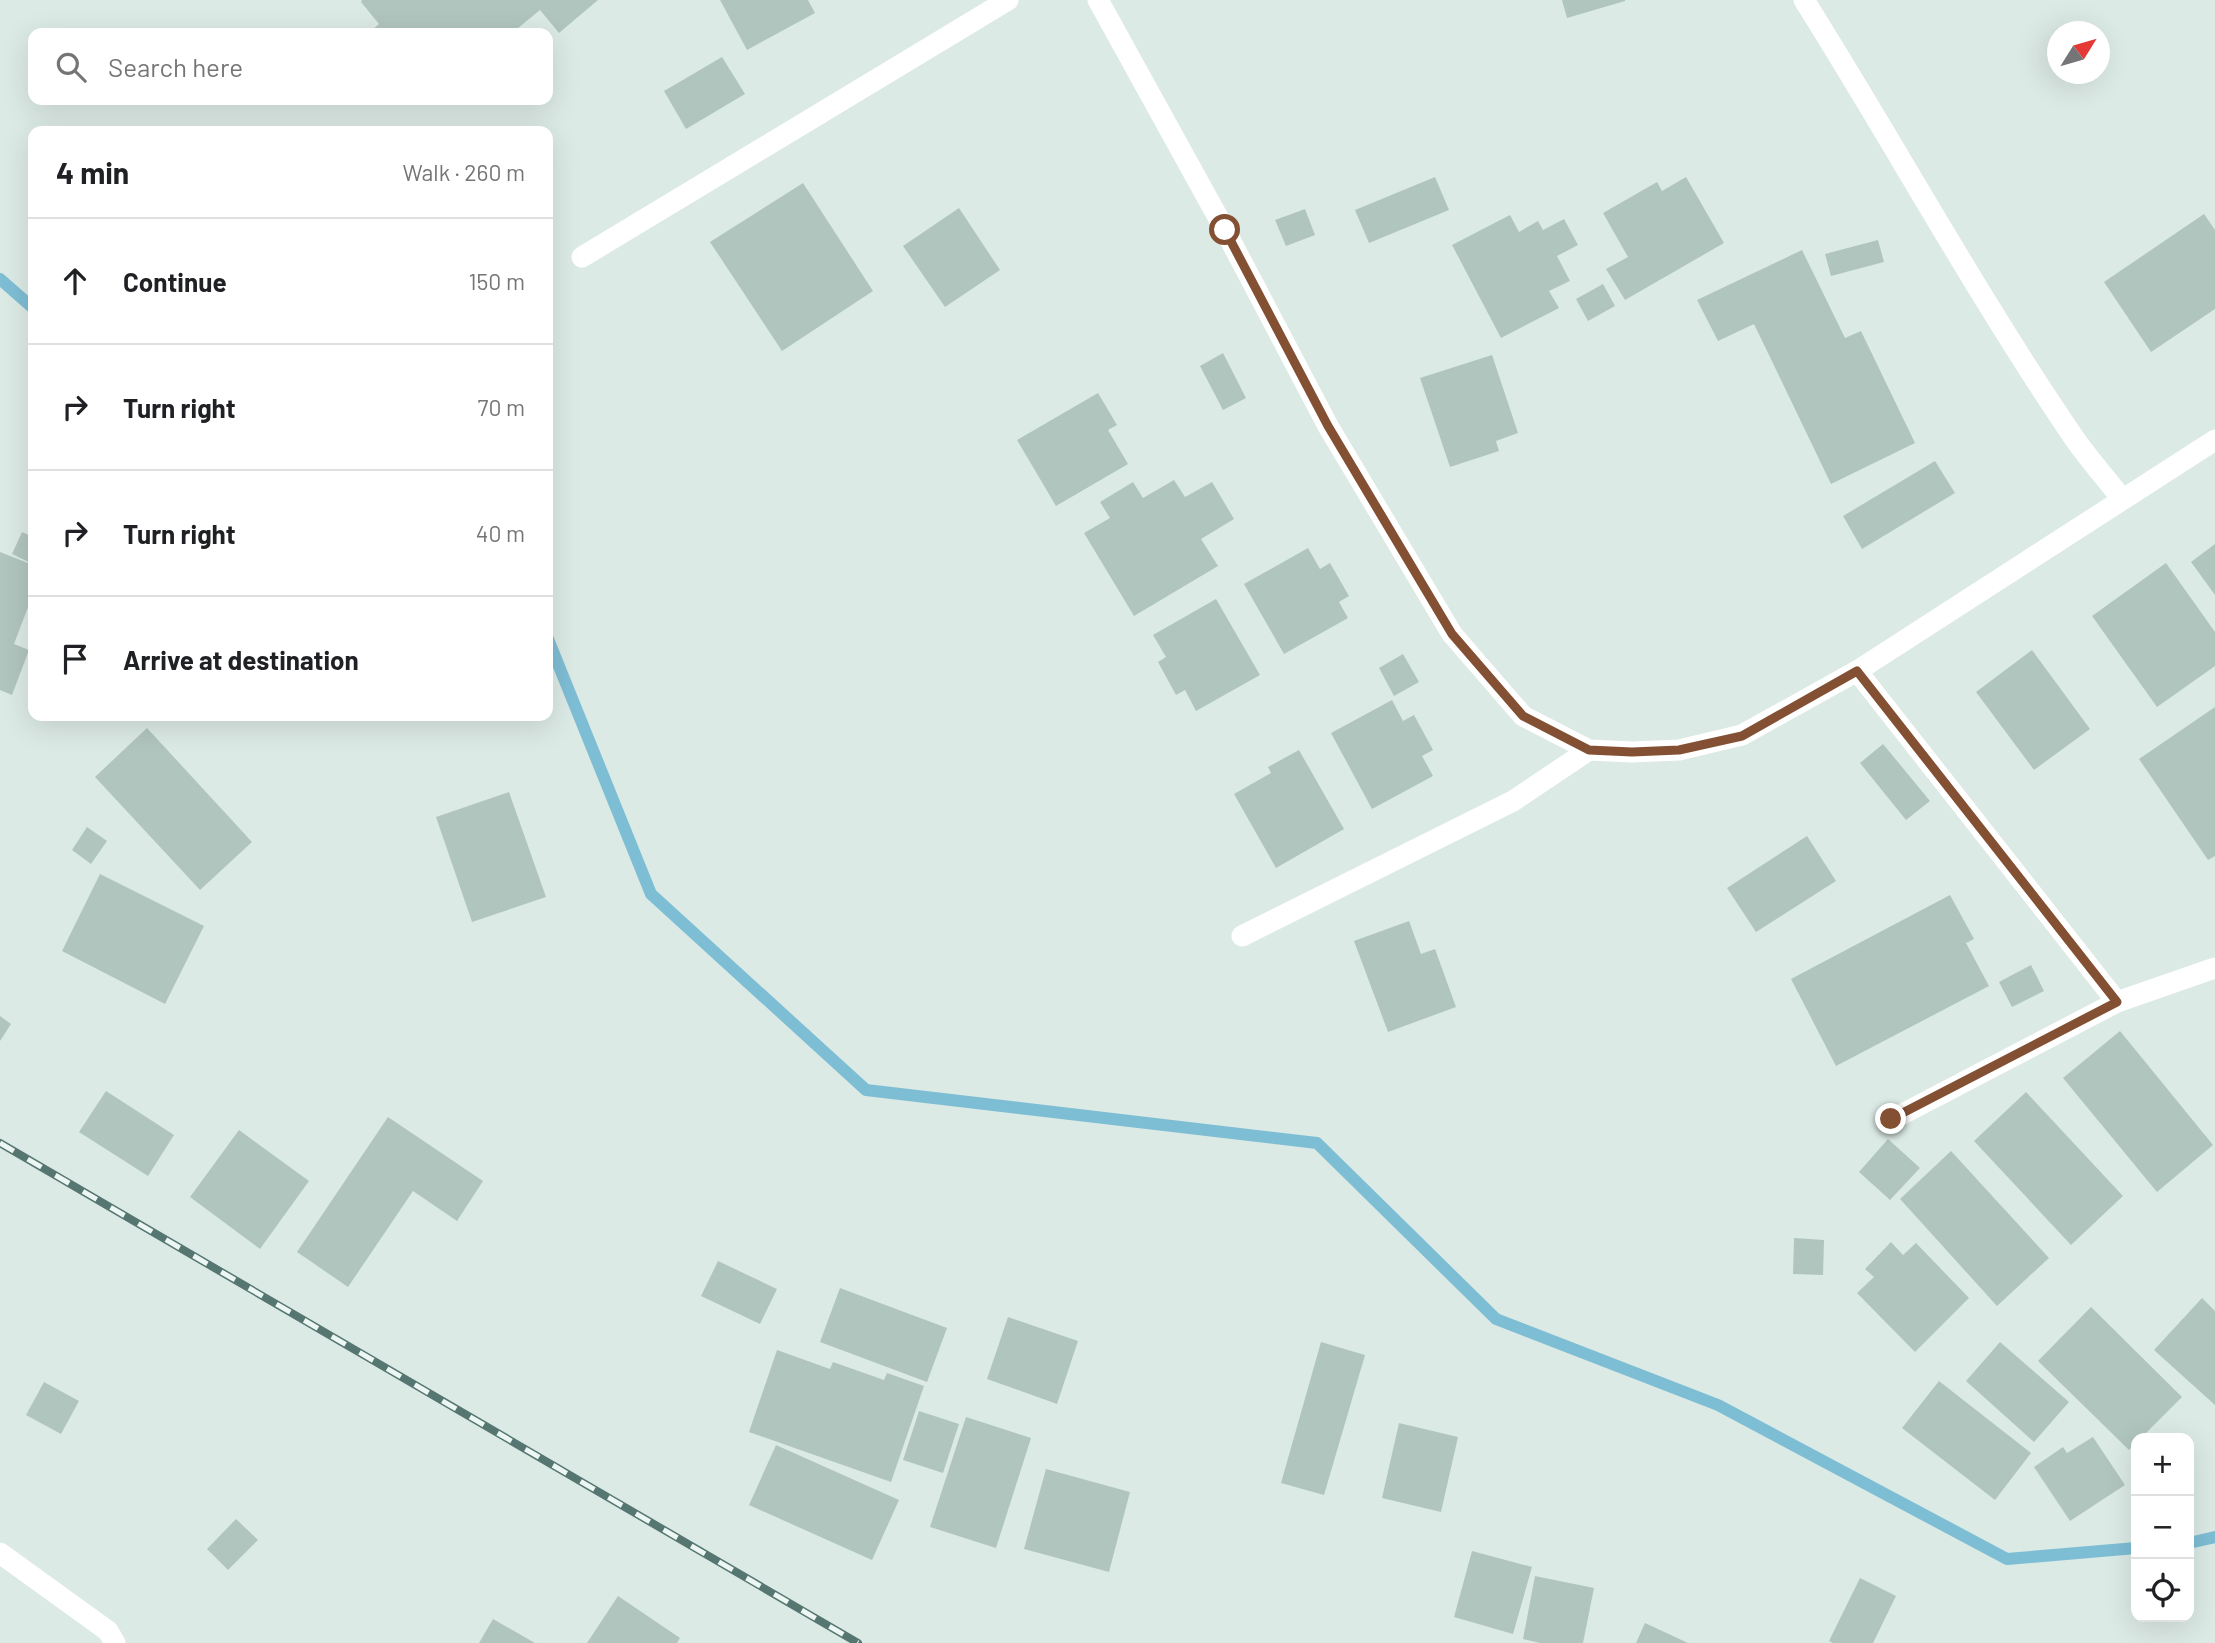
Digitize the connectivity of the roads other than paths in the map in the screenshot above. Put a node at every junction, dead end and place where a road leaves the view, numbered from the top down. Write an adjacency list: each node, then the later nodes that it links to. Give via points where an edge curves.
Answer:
1 (1008, 0): 4 (street)
2 (1098, 0): 8 (street, via 1328,426 1452,634 1523,716)
3 (1804, 0): 6 (street, via 2064,422)
4 (582, 257)
5 (2215, 440): 6 (street)
6 (2122, 499): 7 (street)
7 (1857, 671): 8 (street, via 1742,736 1679,750); 11 (street)
8 (1589, 750): 9 (street, via 1514,802)
9 (1242, 936)
10 (2215, 968): 11 (street)
11 (2117, 1002): 12 (street)
12 (1891, 1119)
13 (0, 1553): 14 (street, via 108,1631)
14 (115, 1643)

